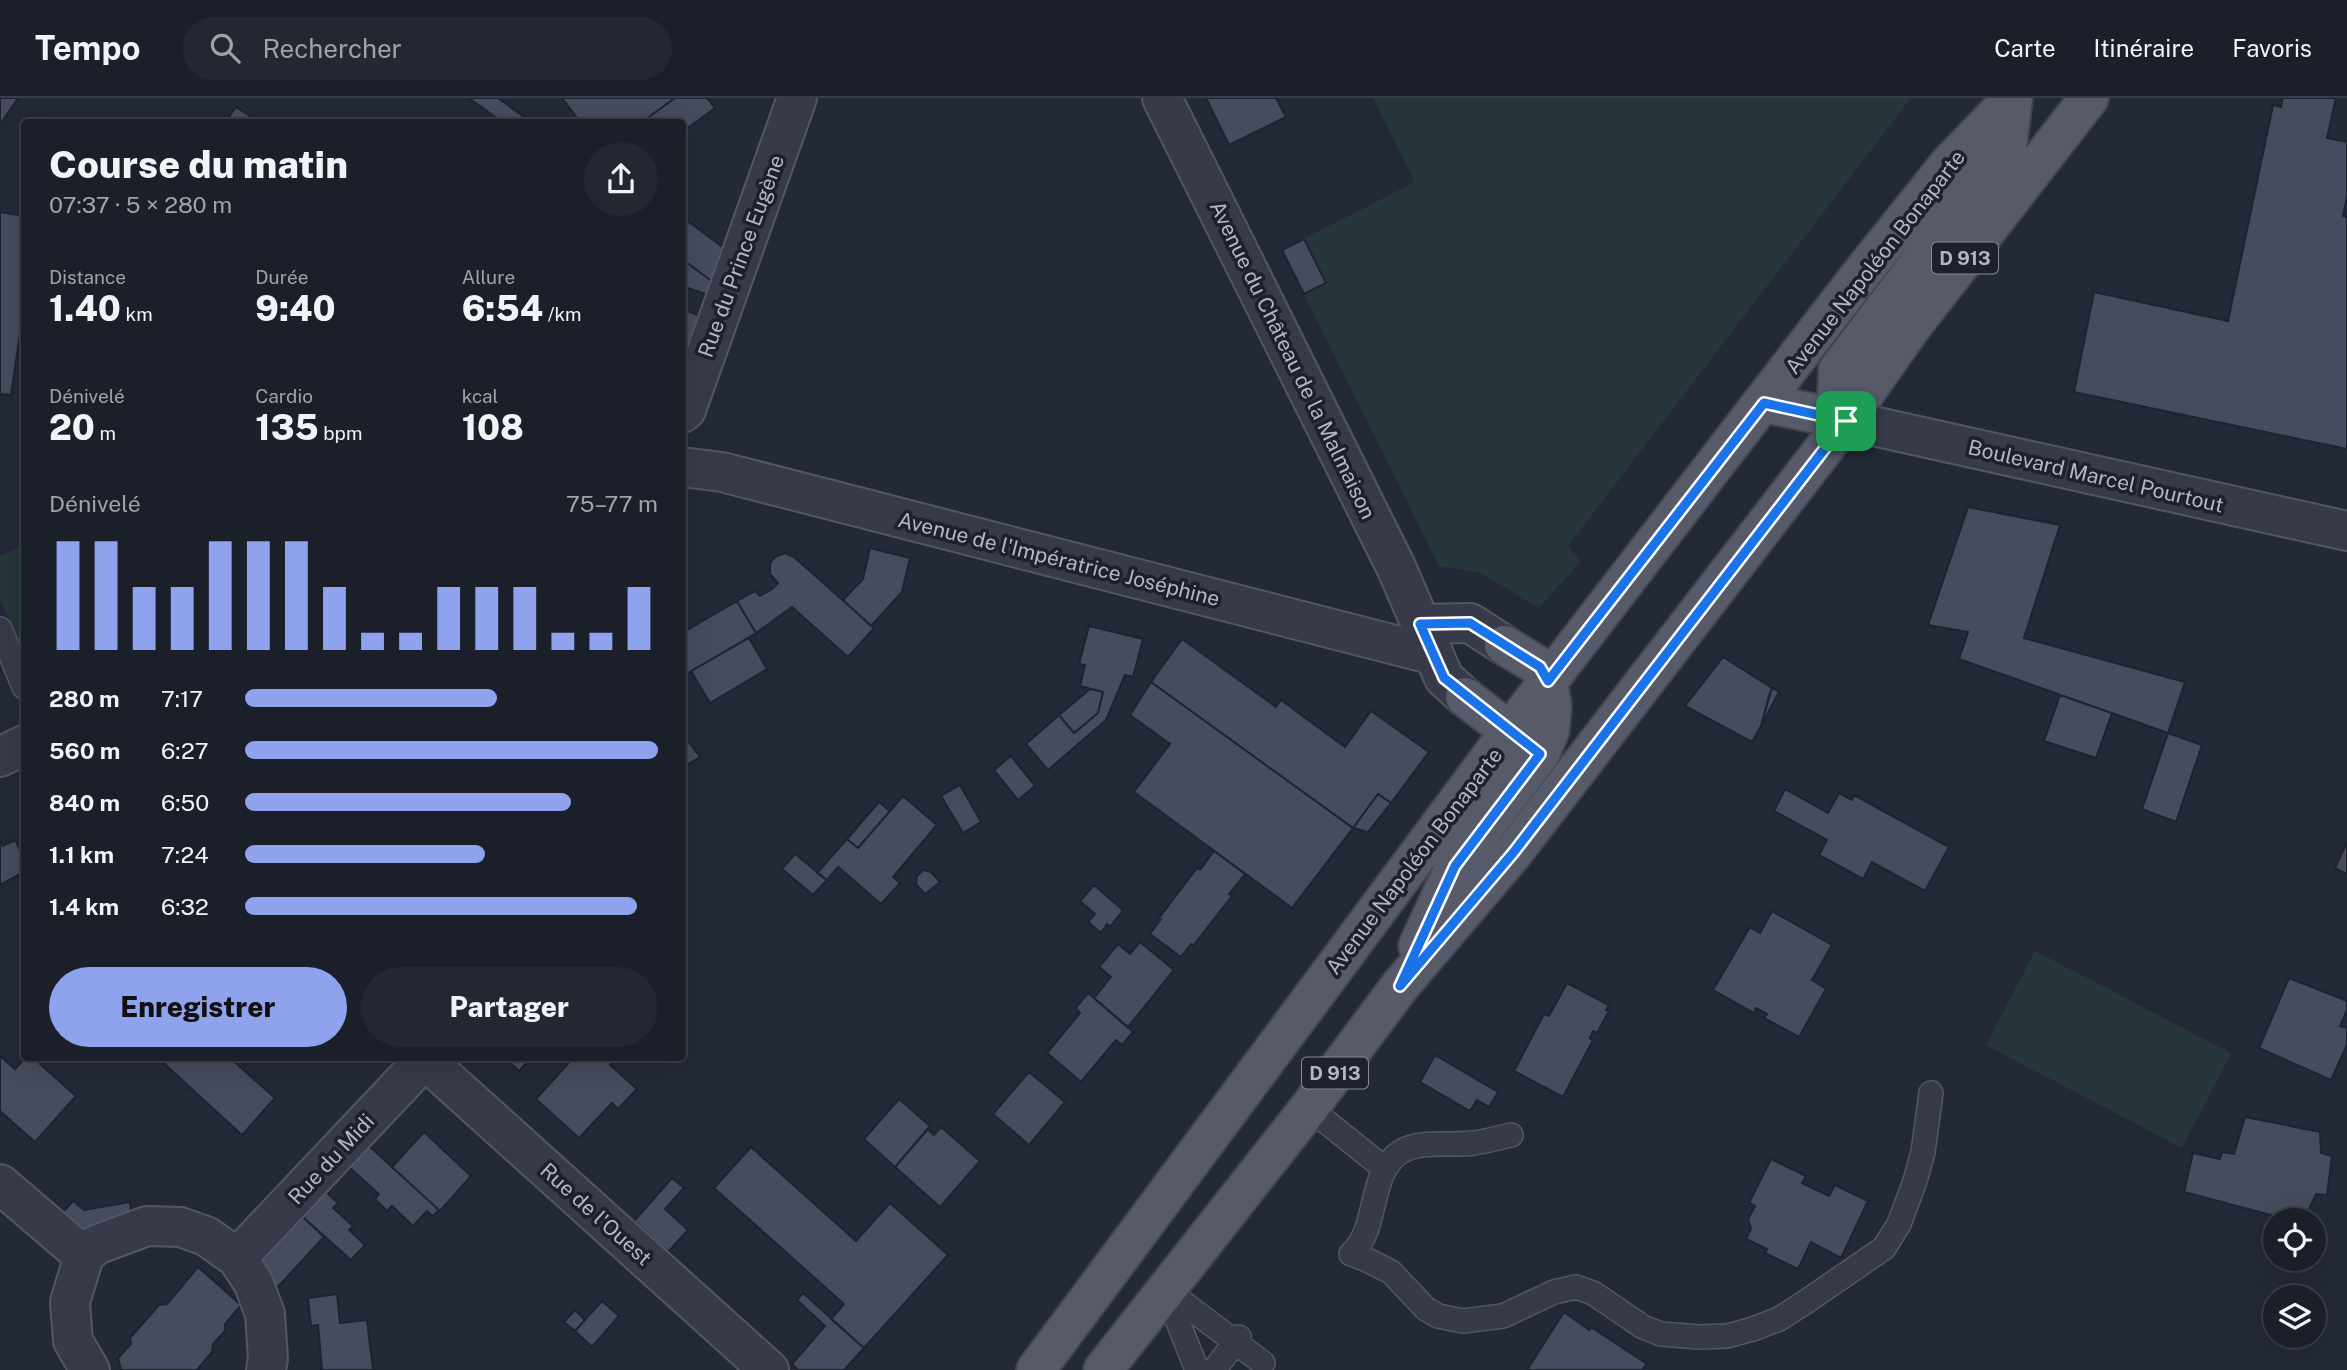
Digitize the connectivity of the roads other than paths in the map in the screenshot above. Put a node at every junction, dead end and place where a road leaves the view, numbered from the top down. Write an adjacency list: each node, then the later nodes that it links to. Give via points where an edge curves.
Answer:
1 (797, 98): 6 (street, Rue du Prince Eugène)
2 (1162, 98): 11 (street, Avenue du Château de la Malmaison, via 1396,567)
3 (2013, 98): 5 (main road, Avenue Napoléon Bonaparte / D 913, via 1950,163); 7 (main road, D 913, via 2007,147 1838,370 1837,394)
4 (2089, 98): 7 (main road, D 913, via 1910,329)
5 (1764, 403): 7 (main road); 14 (main road, Avenue Napoléon Bonaparte / D 913)
6 (686, 410)
7 (1846, 421): 9 (street, Boulevard Marcel Pourtout); 20 (main road, D 913)
8 (686, 468): 11 (street, Avenue de l'Impératrice Joséphine, via 722,472)
9 (2347, 531)
10 (0, 629): 13 (lane)
11 (1427, 640): 12 (street, Avenue de l'Impératrice Joséphine, via 1470,623); 15 (street, Avenue du Château de la Malmaison, via 1444,678)
12 (1504, 645): 14 (main road, via 1540,667)
13 (21, 680)
14 (1548, 681): 16 (main road, Avenue Napoléon Bonaparte / D 913); 18 (main road, via 1550,730)
15 (1465, 696): 16 (main road)
16 (1510, 731): 18 (main road); 37 (main road, Avenue Napoléon Bonaparte / D 913)
17 (21, 746): 19 (street)
18 (1540, 754): 20 (main road); 21 (main road, via 1455,866)
19 (0, 757)
20 (1570, 779): 21 (main road, D 913)
21 (1400, 986): 25 (main road, D 913)
22 (420, 1061): 30 (street, Rue du Midi)
23 (426, 1061): 36 (street, Rue de l'Ouest)
24 (1931, 1093): 27 (lane, via 1915,1181 1899,1224 1884,1248 1779,1319 1727,1336 1661,1334 1576,1287 1494,1318 1463,1321 1438,1316 1391,1272 1351,1254 1366,1237)
25 (1309, 1108): 27 (lane); 31 (main road, D 913)
26 (1511, 1135): 27 (lane, via 1406,1149)
27 (1385, 1169)
28 (0, 1184): 29 (street)
29 (85, 1256): 30 (street, via 96,1245 147,1226 180,1227 206,1236); 34 (street, via 70,1303 73,1341)
30 (237, 1258): 35 (street, via 253,1282 265,1314)
31 (1165, 1289): 32 (lane); 38 (main road, D 913); 39 (lane)
32 (1237, 1339): 33 (lane); 40 (lane)
33 (1263, 1363)
34 (90, 1370)
35 (266, 1370)
36 (769, 1370)
37 (1036, 1370)
38 (1103, 1370)
39 (1197, 1370)
40 (1214, 1370)

